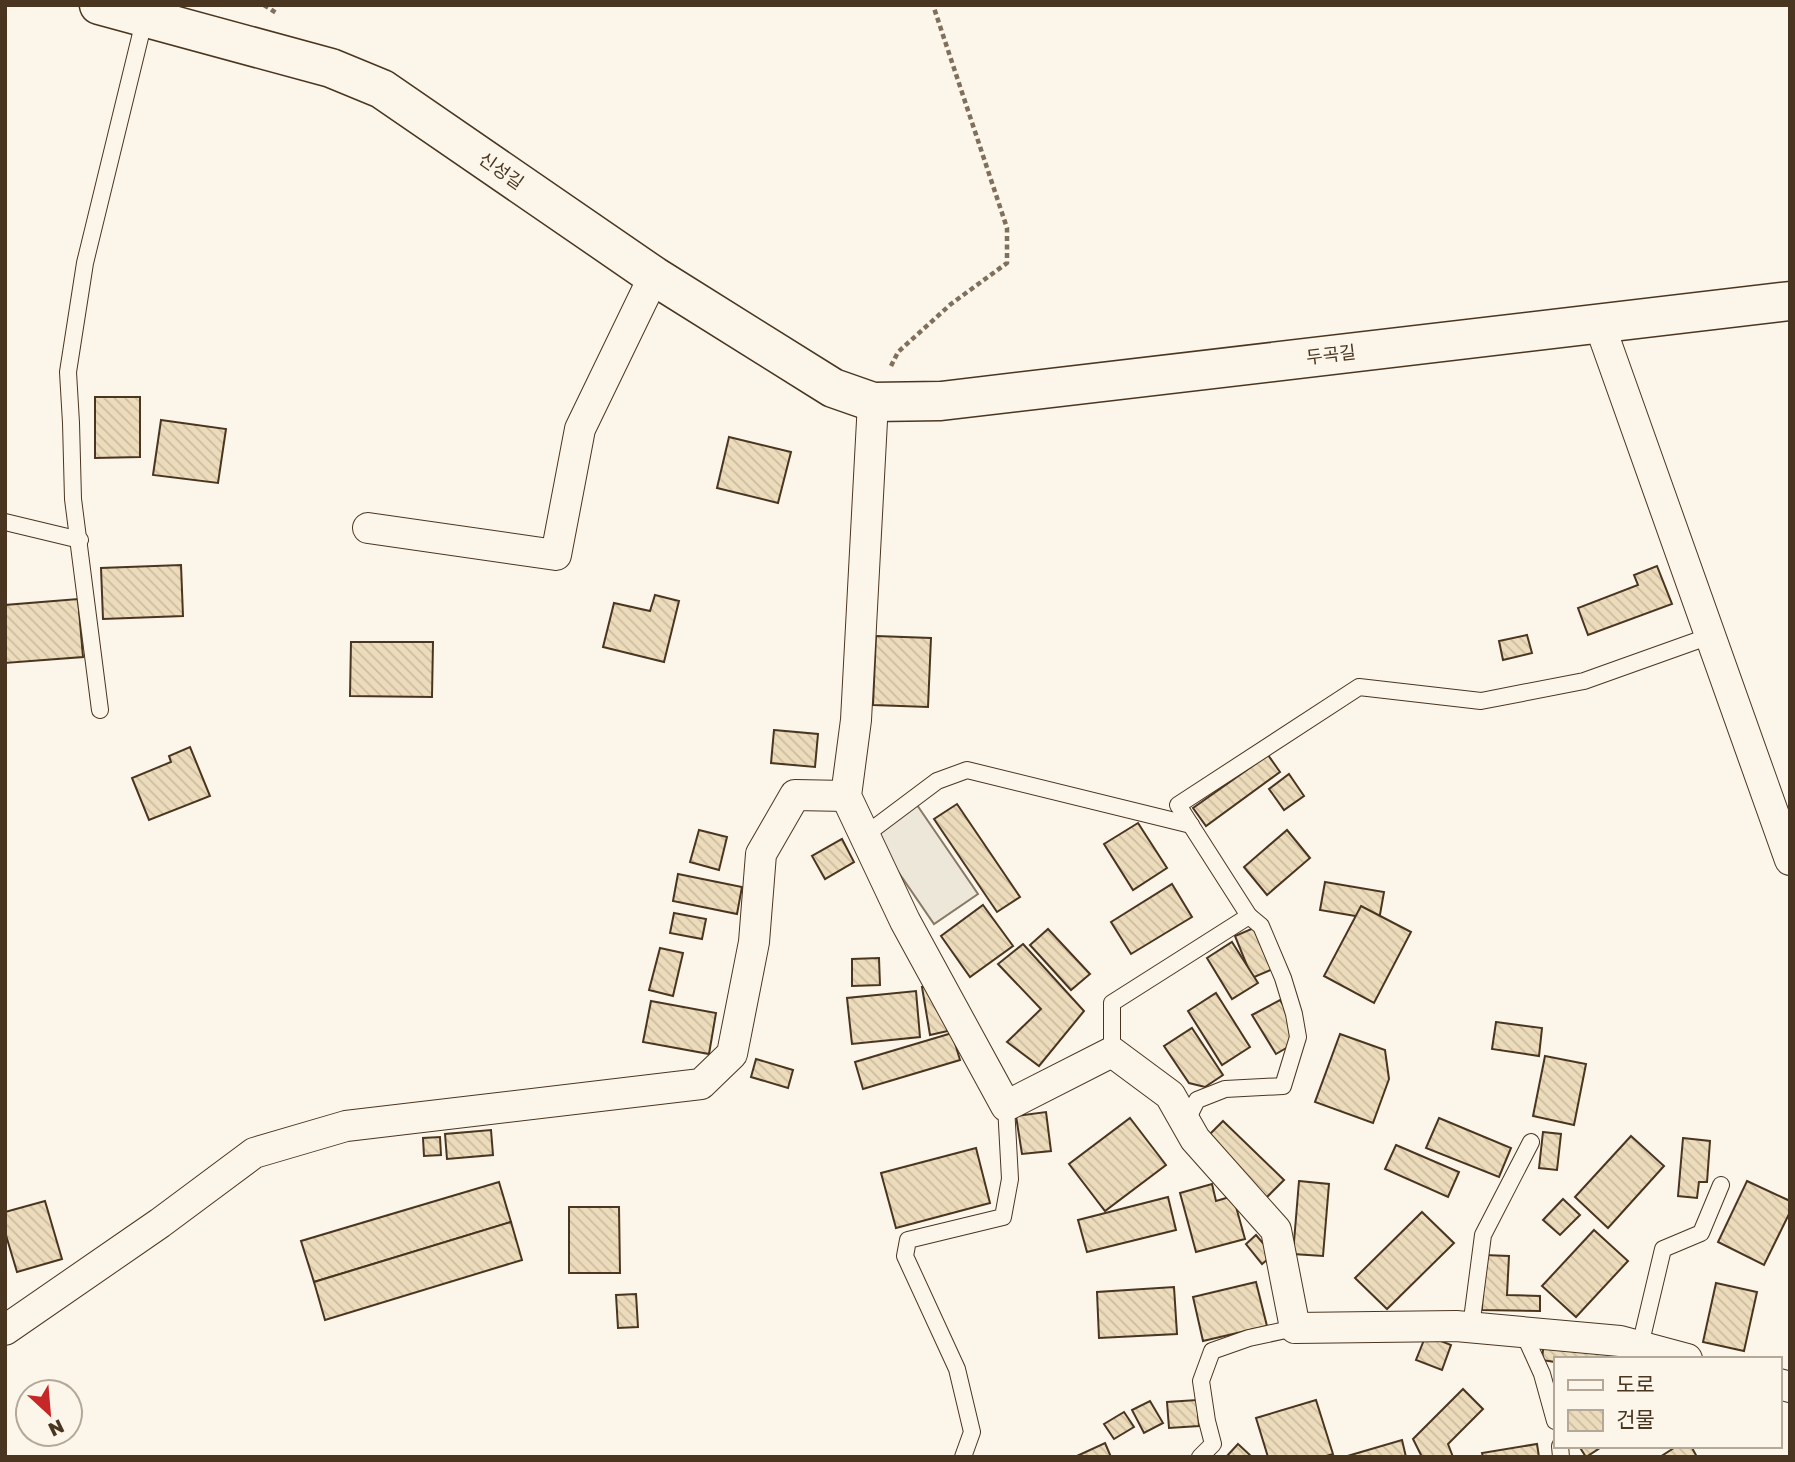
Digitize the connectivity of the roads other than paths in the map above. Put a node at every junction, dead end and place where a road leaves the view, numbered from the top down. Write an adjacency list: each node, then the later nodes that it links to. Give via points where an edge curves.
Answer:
1 (100, 5): 2 (street, 신성길)
2 (145, 17): 3 (street, 신성길, via 331,68 382,89); 9 (lane, via 85,263 68,372)
3 (654, 276): 6 (street, 신성길, via 833,388); 8 (street, via 580,429 556,555)
4 (1790, 301): 5 (street, 두곡길)
5 (1599, 323): 6 (street, 두곡길, via 941,401); 10 (street)
6 (873, 402): 12 (street, via 856,720)
7 (5, 522): 9 (lane)
8 (369, 528)
9 (79, 540): 11 (lane)
10 (1710, 636): 13 (lane, via 1584,681 1481,701 1359,687 1178,805); 15 (street)
11 (100, 710)
12 (846, 796): 14 (street); 24 (street, via 795,795 761,854 754,942 732,1054 701,1084 346,1126 254,1153)
13 (1191, 825): 14 (lane, via 967,770 937,781); 16 (lane)
14 (865, 835): 18 (street, via 905,921)
15 (1790, 860)
16 (1249, 916): 17 (lane, via 1112,1003); 19 (lane, via 1261,926 1294,1014 1298,1037 1290,1067 1283,1086 1225,1089 1197,1100)
17 (1112, 1052): 18 (street); 19 (street, via 1170,1096)
18 (1006, 1105): 29 (lane, via 1010,1179 1003,1217 908,1240 905,1255 957,1368 972,1432)
19 (1188, 1127): 23 (street, via 1276,1230)
20 (1531, 1142): 22 (lane, via 1483,1235)
21 (1721, 1185): 26 (lane, via 1701,1233 1663,1249)
22 (1471, 1327): 23 (street); 25 (street)
23 (1295, 1328): 30 (lane, via 1212,1350 1201,1381 1213,1444)
24 (5, 1330)
25 (1523, 1332): 26 (street, via 1620,1340); 28 (lane, via 1542,1374)
26 (1640, 1346): 27 (street)
27 (1680, 1357)
28 (1554, 1417)
29 (963, 1457)
30 (1200, 1457)

